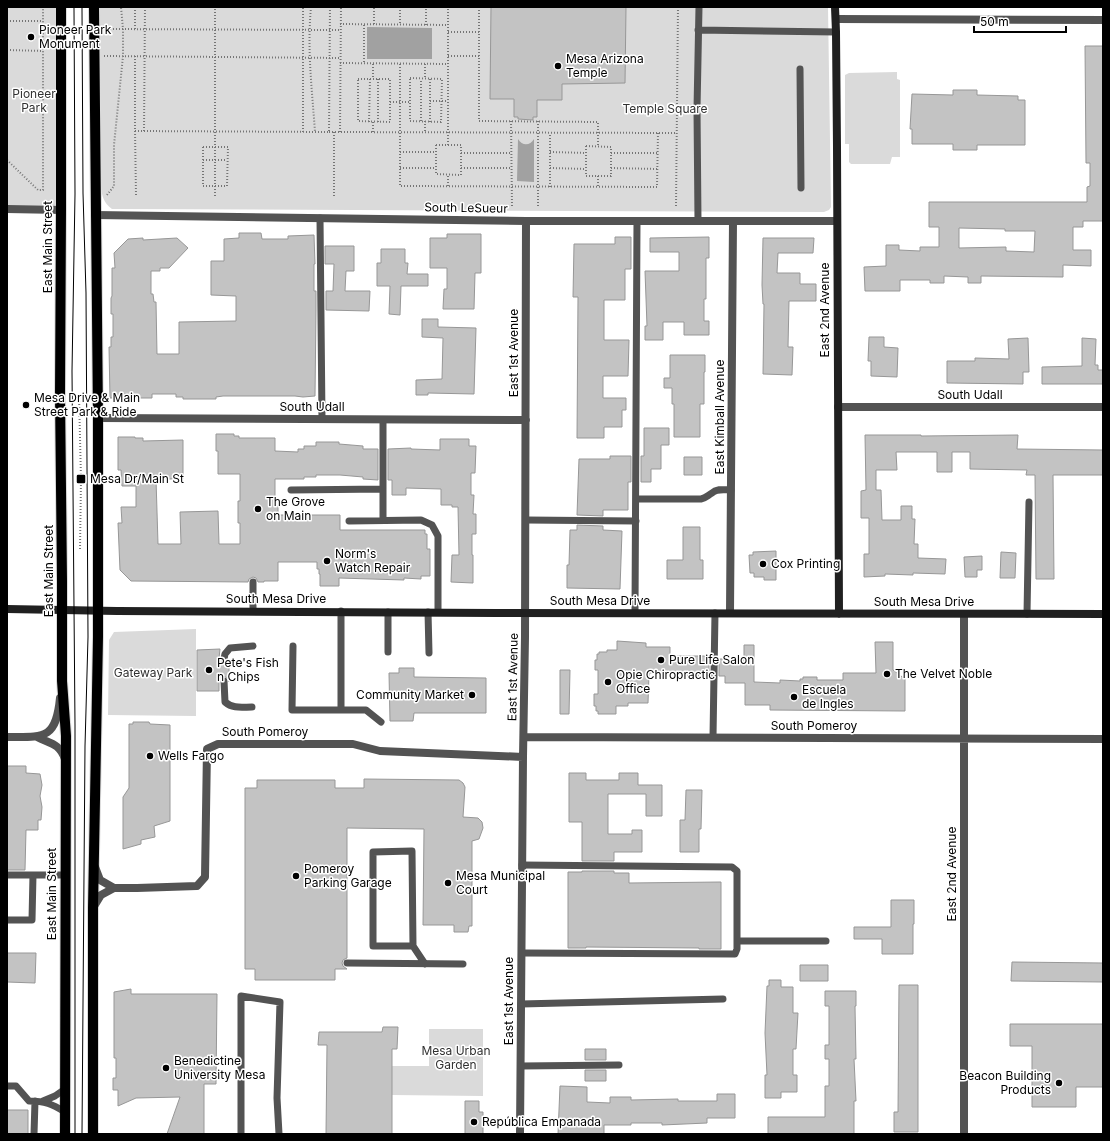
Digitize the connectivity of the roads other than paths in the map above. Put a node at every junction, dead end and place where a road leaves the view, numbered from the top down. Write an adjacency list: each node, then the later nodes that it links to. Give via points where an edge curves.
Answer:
1 (61, 7): 12 (main road, East Main Street)
2 (94, 7): 13 (main road)
3 (698, 7): 7 (lane)
4 (835, 7): 5 (main road, East 2nd Avenue)
5 (836, 19): 6 (street); 8 (main road, East 2nd Avenue)
6 (1103, 20)
7 (698, 30): 8 (lane); 17 (lane)
8 (836, 32): 19 (main road, East 2nd Avenue)
9 (800, 69): 10 (lane)
10 (801, 188)
11 (7, 209): 12 (street)
12 (61, 210): 37 (main road, East Main Street)
13 (95, 215): 14 (street, South LeSueur); 22 (main road)
14 (320, 218): 15 (street, South LeSueur); 23 (lane)
15 (526, 221): 16 (street, South LeSueur); 25 (street, East 1st Avenue)
16 (637, 221): 17 (street, South LeSueur); 29 (lane)
17 (698, 221): 18 (street, South LeSueur)
18 (733, 221): 19 (street, South LeSueur); 28 (street, East Kimball Avenue)
19 (837, 221): 20 (main road, East 2nd Avenue)
20 (838, 407): 21 (street, South Udall); 48 (main road, East 2nd Avenue)
21 (1103, 407)
22 (98, 418): 23 (street, South Udall); 38 (main road)
23 (322, 419): 24 (street, South Udall)
24 (383, 420): 25 (street, South Udall); 26 (lane)
25 (526, 420): 32 (street, East 1st Avenue)
26 (383, 489): 27 (lane); 31 (lane)
27 (292, 490)
28 (731, 490): 29 (lane, via 717,490 707,498 701,499); 47 (street, East Kimball Avenue)
29 (636, 499): 34 (lane)
30 (1029, 502): 50 (lane)
31 (383, 520): 33 (lane); 43 (lane, via 421,520 432,526 438,536)
32 (526, 520): 34 (lane); 44 (street, East 1st Avenue)
33 (349, 521)
34 (636, 521): 45 (lane)
35 (253, 582): 39 (lane)
36 (7, 609): 37 (main road, South Mesa Drive)
37 (62, 609): 38 (main road, South Mesa Drive); 57 (main road, East Main Street)
38 (98, 610): 39 (main road, South Mesa Drive); 70 (main road)
39 (253, 611): 40 (main road, South Mesa Drive)
40 (341, 611): 41 (main road, South Mesa Drive); 60 (lane)
41 (388, 612): 42 (main road, South Mesa Drive); 54 (lane)
42 (428, 612): 43 (main road, South Mesa Drive); 55 (lane)
43 (438, 612): 44 (main road, South Mesa Drive)
44 (525, 612): 45 (main road, South Mesa Drive); 62 (street, East 1st Avenue)
45 (635, 613): 46 (main road, South Mesa Drive)
46 (715, 613): 47 (main road, South Mesa Drive); 65 (lane)
47 (730, 613): 48 (main road, South Mesa Drive)
48 (840, 614): 49 (main road, South Mesa Drive)
49 (964, 614): 50 (main road, South Mesa Drive); 66 (street, East 2nd Avenue)
50 (1027, 614): 51 (main road, South Mesa Drive)
51 (1103, 614)
52 (253, 646): 56 (lane, via 230,648)
53 (293, 646): 60 (lane, via 292,710)
54 (388, 652)
55 (430, 653)
56 (224, 659)
57 (62, 681): 64 (street, via 57,720 49,731); 69 (main road, East Main Street)
58 (224, 681): 59 (lane, via 225,702 230,706)
59 (252, 707)
60 (341, 710): 61 (lane, via 366,710)
61 (380, 722)
62 (524, 736): 65 (street, South Pomeroy); 68 (street, East 1st Avenue)
63 (7, 737): 64 (street)
64 (37, 737): 69 (street, via 57,746)
65 (714, 737): 66 (street, South Pomeroy)
66 (964, 738): 67 (street, South Pomeroy); 100 (street, East 2nd Avenue)
67 (1103, 739)
68 (523, 757): 71 (street, East 1st Avenue); 75 (street, South Pomeroy, via 380,751 353,744 218,744 207,749 205,877 197,886)
69 (66, 761): 74 (main road, East Main Street)
70 (94, 864): 75 (street, via 100,880); 76 (main road)
71 (522, 865): 78 (lane, via 732,867 737,871); 81 (street, East 1st Avenue)
72 (7, 875): 73 (lane)
73 (33, 875): 74 (lane); 77 (lane, via 32,920)
74 (65, 875): 90 (main road, East Main Street)
75 (114, 888): 76 (street, via 101,895)
76 (94, 908): 96 (main road)
77 (7, 920)
78 (737, 941): 79 (lane); 81 (lane, via 735,954)
79 (826, 941)
80 (413, 946): 80 (lane, via 412,851 373,852 373,946); 83 (lane)
81 (522, 953): 86 (street, East 1st Avenue)
82 (347, 963): 83 (lane)
83 (425, 964): 84 (lane)
84 (463, 964)
85 (723, 999): 86 (lane)
86 (521, 1004): 88 (street, East 1st Avenue)
87 (619, 1065): 88 (lane)
88 (521, 1066): 99 (street, East 1st Avenue)
89 (7, 1086): 91 (lane, via 16,1086 29,1101)
90 (65, 1089): 92 (lane); 93 (main road, East Main Street)
91 (34, 1101): 92 (lane); 94 (lane)
92 (44, 1101): 93 (lane)
93 (65, 1112): 95 (main road, East Main Street)
94 (34, 1134)
95 (65, 1134)
96 (92, 1134)
97 (241, 1134): 98 (lane, via 241,996 280,1002 277,1098)
98 (279, 1134)
99 (520, 1134)
100 (964, 1134)

